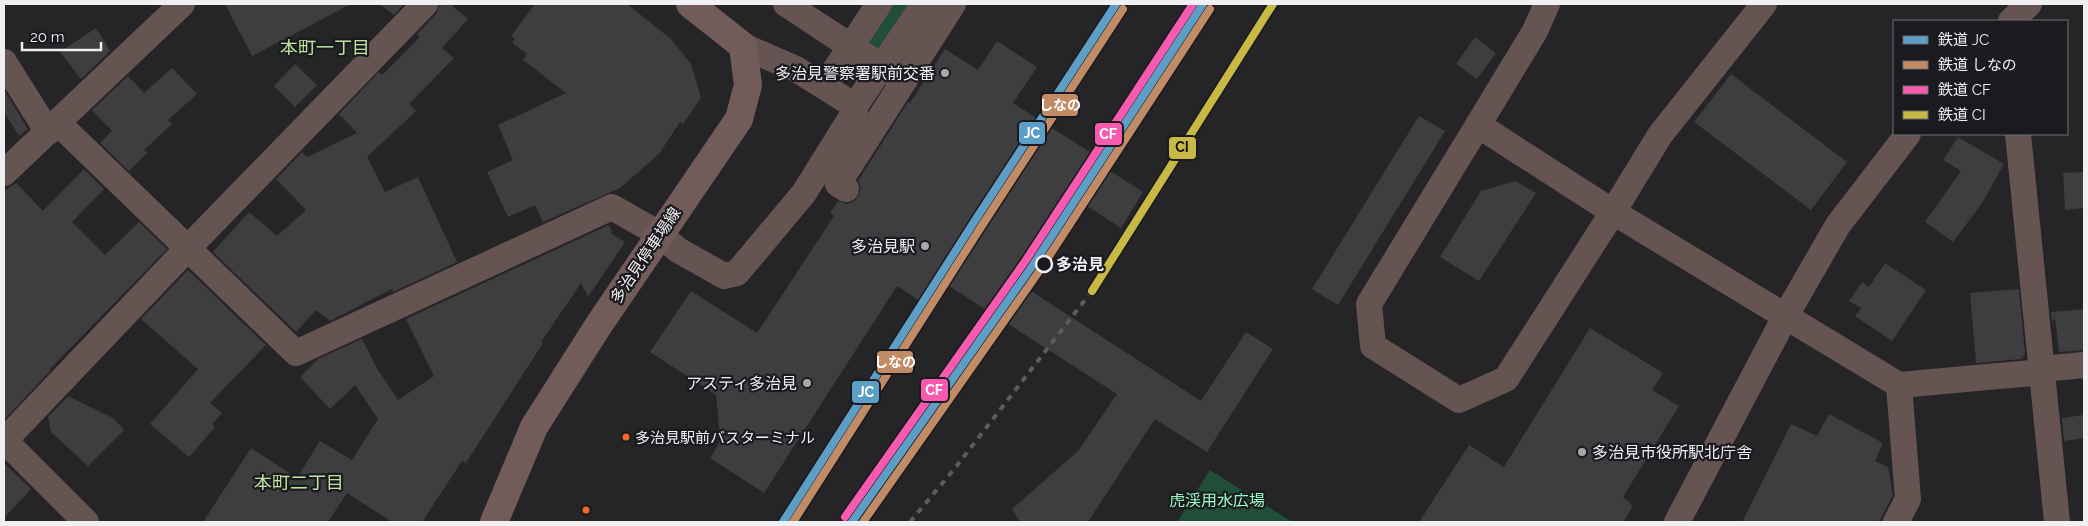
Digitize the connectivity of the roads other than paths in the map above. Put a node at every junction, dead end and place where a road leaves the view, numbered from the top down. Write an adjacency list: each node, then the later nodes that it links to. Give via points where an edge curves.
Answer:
1 (182, 4): 20 (street)
2 (425, 4): 27 (street)
3 (690, 4): 14 (main road)
4 (786, 4): 16 (street, bridge)
5 (879, 4): 17 (street)
6 (924, 4): 18 (street)
7 (953, 4): 16 (street)
8 (1547, 4): 19 (street, via 1535,31)
9 (1764, 4): 25 (street, via 1660,135)
10 (2004, 4): 12 (street)
11 (2029, 4): 13 (street)
12 (2006, 20)
13 (2012, 20)
14 (743, 46): 17 (street); 26 (main road, 多治見停車場線, via 748,85 739,119)
15 (4, 62): 20 (street)
16 (904, 81): 24 (street, via 838,184)
17 (825, 85): 18 (street)
18 (855, 106): 26 (street, via 855,111 804,193 737,273 724,276 678,250)
19 (1478, 125): 25 (street); 25 (street, via 1369,304 1373,346 1459,400 1506,379)
20 (53, 127): 23 (street); 27 (street)
21 (1907, 135): 28 (street, via 1838,225)
22 (2018, 135): 30 (street)
23 (4, 173)
24 (846, 189)
25 (1613, 212): 28 (street)
26 (659, 234): 27 (street, via 612,206 296,353); 34 (main road, 多治見停車場線, via 534,427)
27 (188, 248): 32 (street)
28 (1785, 317): 31 (street); 35 (street)
29 (2084, 365): 30 (street)
30 (2042, 369): 31 (street, via 2032,373); 37 (street)
31 (1899, 385): 36 (street, via 1908,499)
32 (4, 441): 33 (street)
33 (86, 522)
34 (494, 522)
35 (1677, 522)
36 (1896, 522)
37 (2057, 522)

